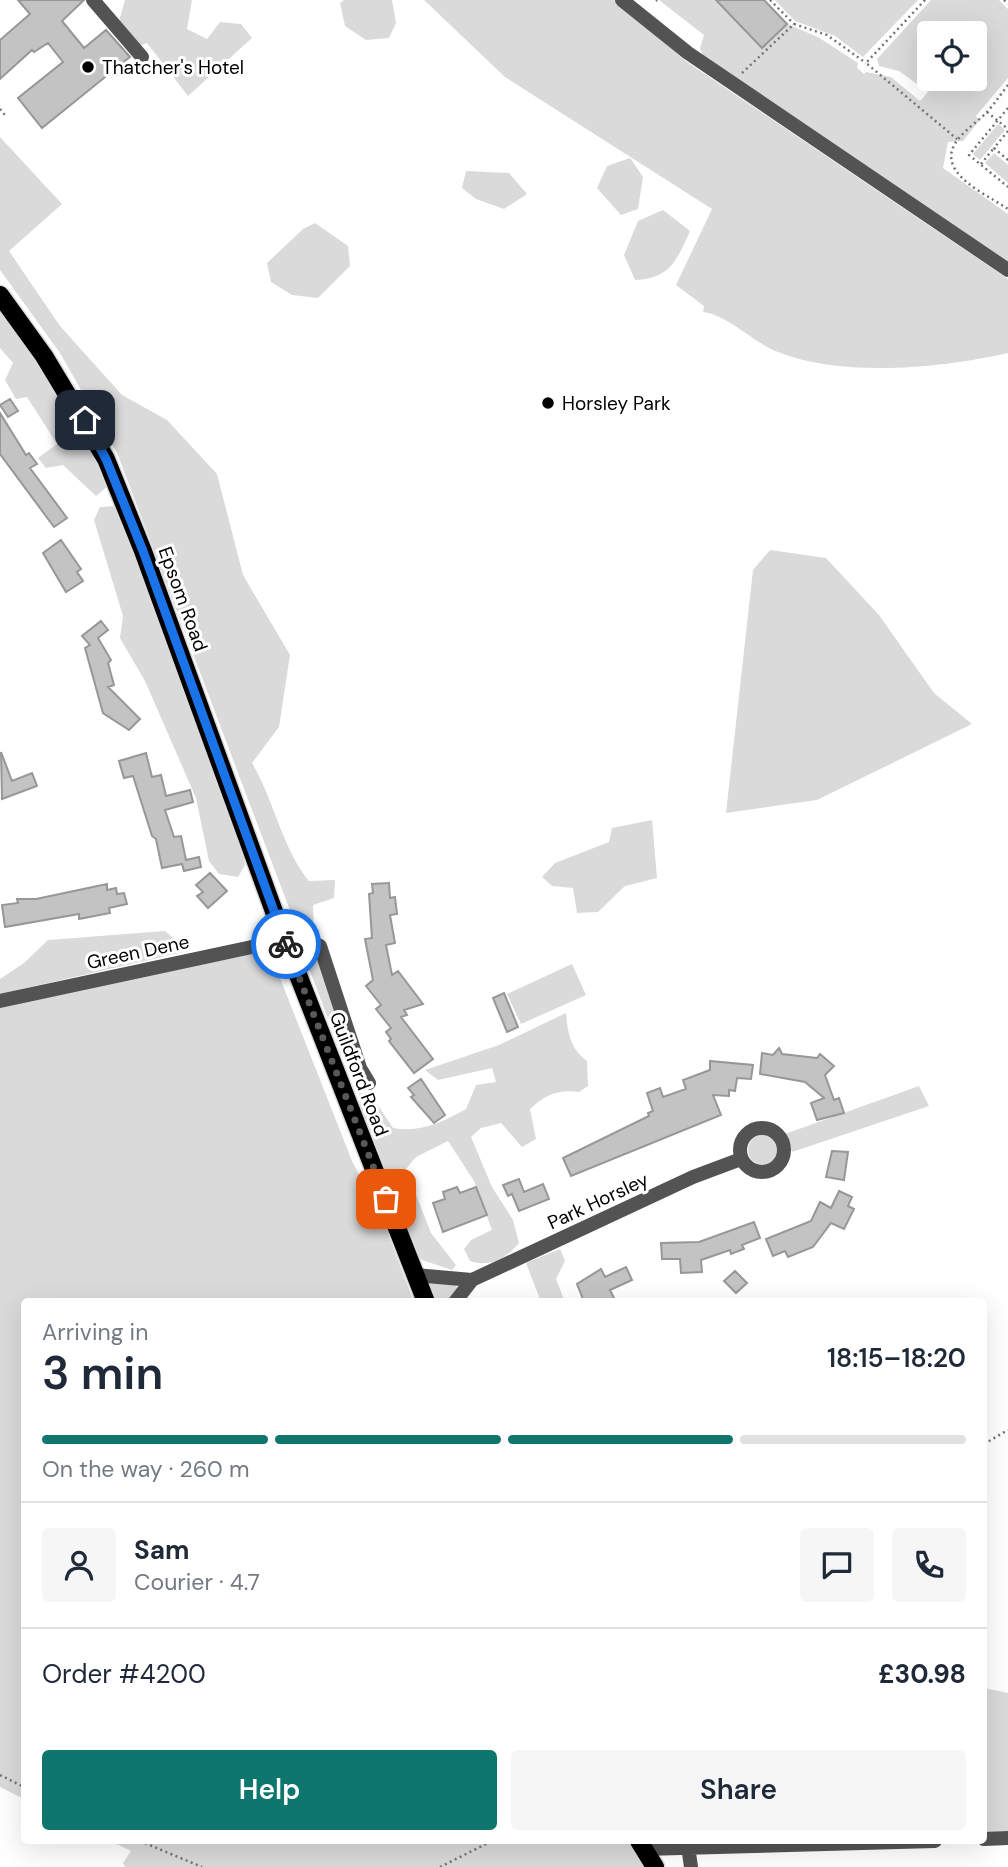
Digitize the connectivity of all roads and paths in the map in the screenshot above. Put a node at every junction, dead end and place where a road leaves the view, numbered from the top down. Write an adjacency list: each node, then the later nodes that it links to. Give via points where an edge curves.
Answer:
1 (93, 0): 8 (street)
2 (622, 0): 10 (street)
3 (771, 0): 7 (path)
4 (925, 0): 9 (path)
5 (1004, 0): 6 (path)
6 (1008, 4)
7 (793, 24): 9 (path, via 827,34); 10 (path)
8 (142, 57)
9 (866, 63): 18 (path)
10 (733, 84): 24 (street)
11 (1008, 85): 14 (path)
12 (1008, 108): 16 (path)
13 (0, 109): 15 (path)
14 (987, 111): 16 (path); 18 (path)
15 (5, 115)
16 (998, 120): 17 (path); 21 (path, via 969,155)
17 (1008, 130): 19 (path)
18 (957, 139): 23 (path, via 951,156 955,169)
19 (994, 149): 20 (path); 21 (path)
20 (1008, 160)
21 (981, 164): 22 (path)
22 (1008, 187)
23 (1008, 209)
24 (1008, 270)
25 (0, 295): 26 (main road, Epsom Road, via 44,356 106,459)
26 (284, 939): 27 (street, Green Dene); 28 (street, via 299,937 320,946); 30 (main road, Guildford Road)
27 (0, 1001)
28 (369, 1083)
29 (741, 1158): 31 (street, Park Horsley)
30 (415, 1275): 31 (street); 32 (main road, Guildford Road)
31 (472, 1280): 33 (street, Park Horsley)
32 (424, 1298)
33 (458, 1298)
34 (1008, 1430): 35 (path)
35 (987, 1442)
36 (0, 1776): 37 (path)
37 (21, 1786)
38 (1008, 1838): 39 (street)
39 (987, 1839)
40 (148, 1844): 45 (path)
41 (486, 1844): 46 (path)
42 (787, 1844): 44 (street)
43 (641, 1845): 44 (street); 47 (main road)
44 (688, 1846): 48 (street)
45 (202, 1867)
46 (440, 1867)
47 (655, 1867)
48 (691, 1867)

